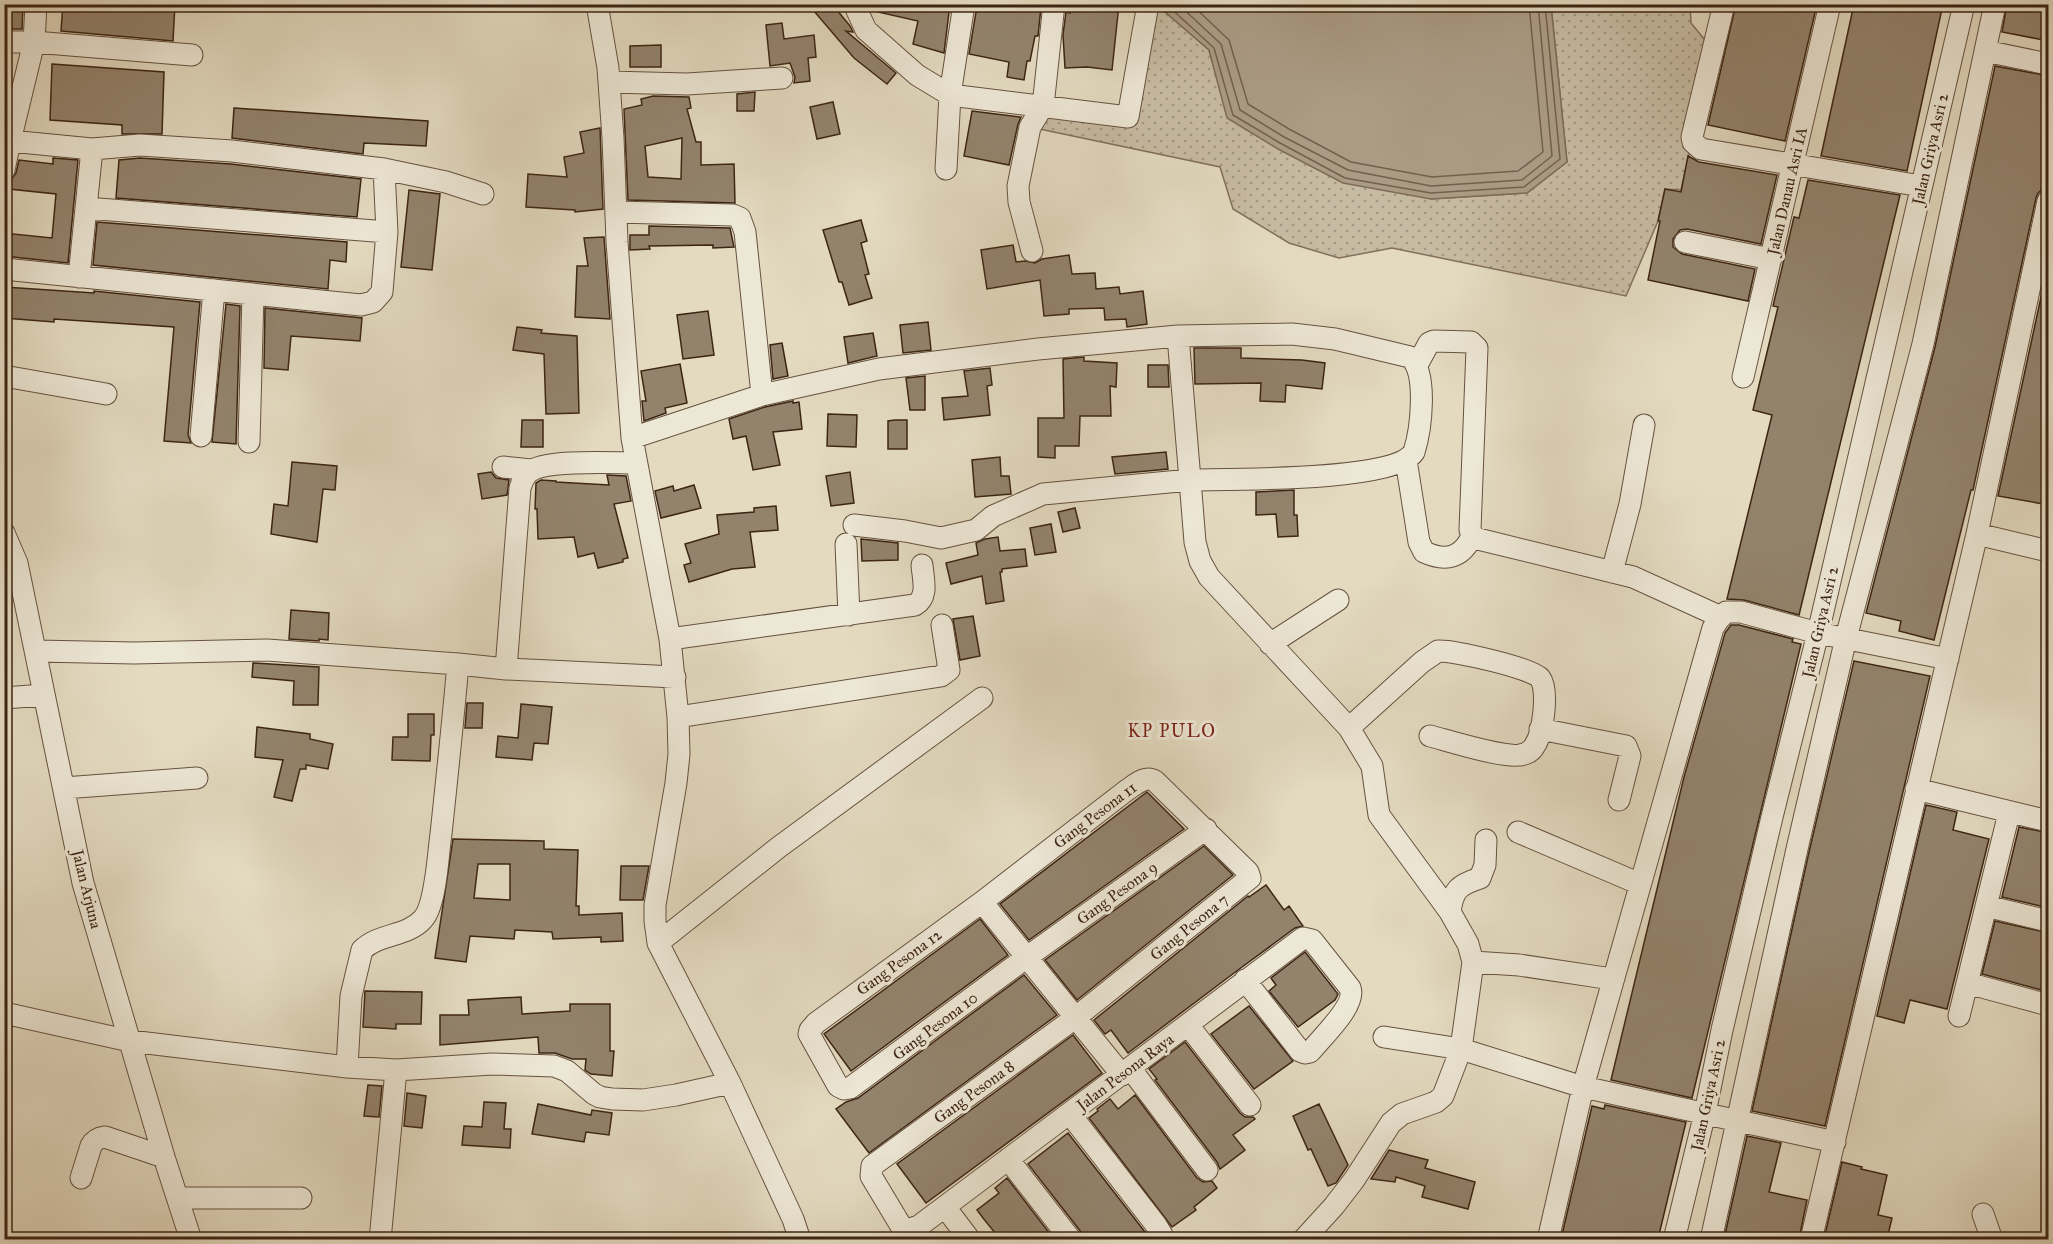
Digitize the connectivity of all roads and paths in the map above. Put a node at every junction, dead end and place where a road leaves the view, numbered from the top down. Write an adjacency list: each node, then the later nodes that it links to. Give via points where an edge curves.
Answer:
1 (36, 4): 14 (street)
2 (597, 4): 19 (street)
3 (854, 4): 12 (street)
4 (870, 4): 12 (street)
5 (964, 4): 20 (street)
6 (1054, 4): 21 (street)
7 (1148, 4): 21 (street, via 1128,117)
8 (1724, 4): 24 (street, via 1693,142 1701,149)
9 (1830, 4): 24 (street, Jalan Danau Asri IA)
10 (1964, 4): 28 (street, Jalan Griya Asri 2)
11 (1995, 4): 15 (street, Jalan Griya Asri 2)
12 (866, 30): 20 (street, via 917,75)
13 (4, 42): 14 (street)
14 (34, 42): 16 (street); 22 (street)
15 (1985, 51): 17 (street); 67 (street, Jalan Griya Asri 2, via 1923,344)
16 (192, 55)
17 (2049, 64)
18 (782, 78): 19 (street, via 687,84)
19 (609, 82): 32 (street)
20 (950, 95): 21 (street); 26 (street)
21 (1043, 106): 35 (street, via 1030,128 1018,192)
22 (7, 141): 23 (street); 27 (street)
23 (92, 149): 25 (street, via 140,145 232,151); 31 (street)
24 (1793, 164): 28 (street); 36 (street, Jalan Danau Asri IA)
25 (384, 169): 29 (street); 33 (street)
26 (946, 169)
27 (4, 170)
28 (1922, 186): 66 (street, Jalan Griya Asri 2)
29 (483, 194)
30 (2049, 201): 57 (street)
31 (86, 208): 33 (street); 38 (street)
32 (616, 212): 46 (street, via 733,214 740,218 745,232); 49 (street)
33 (387, 232): 40 (street, via 382,292 373,302 361,305)
34 (1685, 242): 36 (street)
35 (1032, 251)
36 (1771, 260): 44 (street, Jalan Danau Asri IA)
37 (4, 269): 38 (street)
38 (79, 277): 39 (street)
39 (214, 290): 40 (street); 48 (street)
40 (253, 294): 50 (street)
41 (1178, 336): 42 (street, via 1292,334 1335,339 1410,357); 46 (street, via 879,369); 55 (street)
42 (1416, 365): 51 (street, via 1421,400 1415,449); 58 (street, via 1434,341 1471,342 1477,348)
43 (4, 376): 45 (street)
44 (1743, 377)
45 (106, 394)
46 (762, 395): 49 (street)
47 (1644, 425): 61 (street, via 1630,504)
48 (201, 436)
49 (632, 438): 52 (street)
50 (249, 442)
51 (1406, 460): 55 (street, via 1366,472); 58 (street, via 1424,552 1440,557 1459,555)
52 (636, 462): 54 (street, via 552,464); 68 (street)
53 (502, 467): 54 (street)
54 (531, 470): 73 (street, via 520,488)
55 (1190, 480): 63 (street, via 1042,494 993,516 976,530 941,538 905,531 850,534); 69 (street, via 1200,561 1209,577)
56 (4, 533): 70 (street, Jalan Arjuna, via 17,562)
57 (1977, 534): 59 (street); 71 (street)
58 (1472, 536): 61 (street)
59 (2049, 550)
60 (922, 565): 63 (street, via 924,593 919,603)
61 (1612, 572): 64 (street, via 1633,577)
62 (1338, 600): 69 (street)
63 (849, 615): 68 (street)
64 (1721, 617): 66 (street, via 1726,612 1740,612); 91 (street, via 1713,628)
65 (942, 625): 78 (street, via 949,670 941,676)
66 (1818, 633): 67 (street); 117 (street, Jalan Griya Asri 2, via 1722,1030)
67 (1846, 638): 71 (street); 119 (street, Jalan Griya Asri 2)
68 (670, 639): 74 (street)
69 (1270, 644): 79 (street)
70 (37, 651): 72 (street, via 267,650); 75 (street, Jalan Arjuna)
71 (1948, 658): 84 (street)
72 (458, 664): 73 (street); 110 (street, via 430,906 417,925 378,939 362,950 351,996)
73 (506, 669): 74 (street)
74 (675, 677): 78 (street)
75 (43, 695): 76 (street); 83 (street, Jalan Arjuna)
76 (4, 698)
77 (982, 698): 96 (street, via 779,847)
78 (678, 717): 96 (street, via 676,783 655,905)
79 (1349, 728): 80 (street, via 1422,662 1443,651 1494,661 1538,676 1545,693); 94 (street, via 1372,766 1380,818)
80 (1540, 729): 81 (street, via 1534,748 1516,756); 85 (street, via 1626,746 1630,756)
81 (1430, 736)
82 (197, 778): 83 (street)
83 (64, 788): 108 (street, Jalan Arjuna, via 83,883)
84 (1916, 789): 86 (street); 120 (street)
85 (1619, 800)
86 (2009, 813): 87 (street); 93 (street)
87 (2049, 821)
88 (1206, 829): 92 (street, Gang Pesona 11, via 1152,778 1145,779); 97 (street, Gang Pesona 9); 105 (street, Gang Pesona 7, via 1250,878)
89 (1518, 832): 91 (street)
90 (1486, 840): 94 (street, via 1480,878 1465,883 1452,895)
91 (1640, 884): 99 (street)
92 (982, 902): 97 (street); 115 (street, Gang Pesona 12, via 810,1030 810,1037)
93 (1986, 906): 95 (street); 101 (street)
94 (1450, 912): 98 (street)
95 (2049, 921)
96 (658, 943): 113 (street)
97 (1027, 957): 105 (street); 115 (street, Gang Pesona 10, via 850,1088)
98 (1473, 962): 99 (street); 109 (street)
99 (1612, 979): 114 (street)
100 (1245, 980): 100 (street, Jalan Pesona Raya, via 1305,1053 1347,1008 1352,993 1312,940 1306,938); 106 (street, Jalan Pesona Raya)
101 (1967, 983): 102 (street); 104 (street)
102 (2049, 1005)
103 (4, 1013): 108 (street)
104 (1959, 1016)
105 (1075, 1018): 112 (street); 129 (street, Gang Pesona 8, via 872,1166 871,1176)
106 (1188, 1025): 112 (street, Jalan Pesona Raya); 116 (street)
107 (1384, 1037): 109 (street)
108 (130, 1041): 110 (street); 121 (street, Jalan Arjuna)
109 (1461, 1049): 114 (street); 136 (street, via 1442,1098 1402,1114 1391,1123 1354,1180)
110 (346, 1067): 111 (street)
111 (396, 1070): 113 (street, via 492,1064 554,1066 567,1071 600,1098 612,1099 643,1100); 131 (street)
112 (1126, 1071): 118 (street, Jalan Pesona Raya); 123 (street)
113 (730, 1083): 132 (street)
114 (1583, 1087): 117 (street); 137 (street)
115 (841, 1088)
116 (1250, 1105)
117 (1707, 1113): 119 (street); 138 (street, Jalan Griya Asri 2)
118 (1070, 1114): 122 (street, Jalan Pesona Raya); 135 (street, via 1156,1225)
119 (1736, 1120): 120 (street); 139 (street, Jalan Griya Asri 2)
120 (1835, 1142): 140 (street)
121 (164, 1157): 124 (street, via 101,1137 91,1146); 125 (street, Jalan Arjuna)
122 (1008, 1159): 127 (street, Jalan Pesona Raya); 134 (street)
123 (1207, 1170)
124 (81, 1178)
125 (178, 1198): 126 (street); 130 (street, Jalan Arjuna)
126 (301, 1198)
127 (945, 1207): 129 (street, Jalan Pesona Raya, via 919,1227); 133 (street)
128 (1983, 1214): 141 (street)
129 (904, 1231)
130 (191, 1239)
131 (380, 1239)
132 (800, 1239)
133 (970, 1239)
134 (1071, 1239)
135 (1162, 1239)
136 (1303, 1239)
137 (1548, 1239)
138 (1674, 1239)
139 (1711, 1239)
140 (1811, 1239)
141 (1992, 1239)

